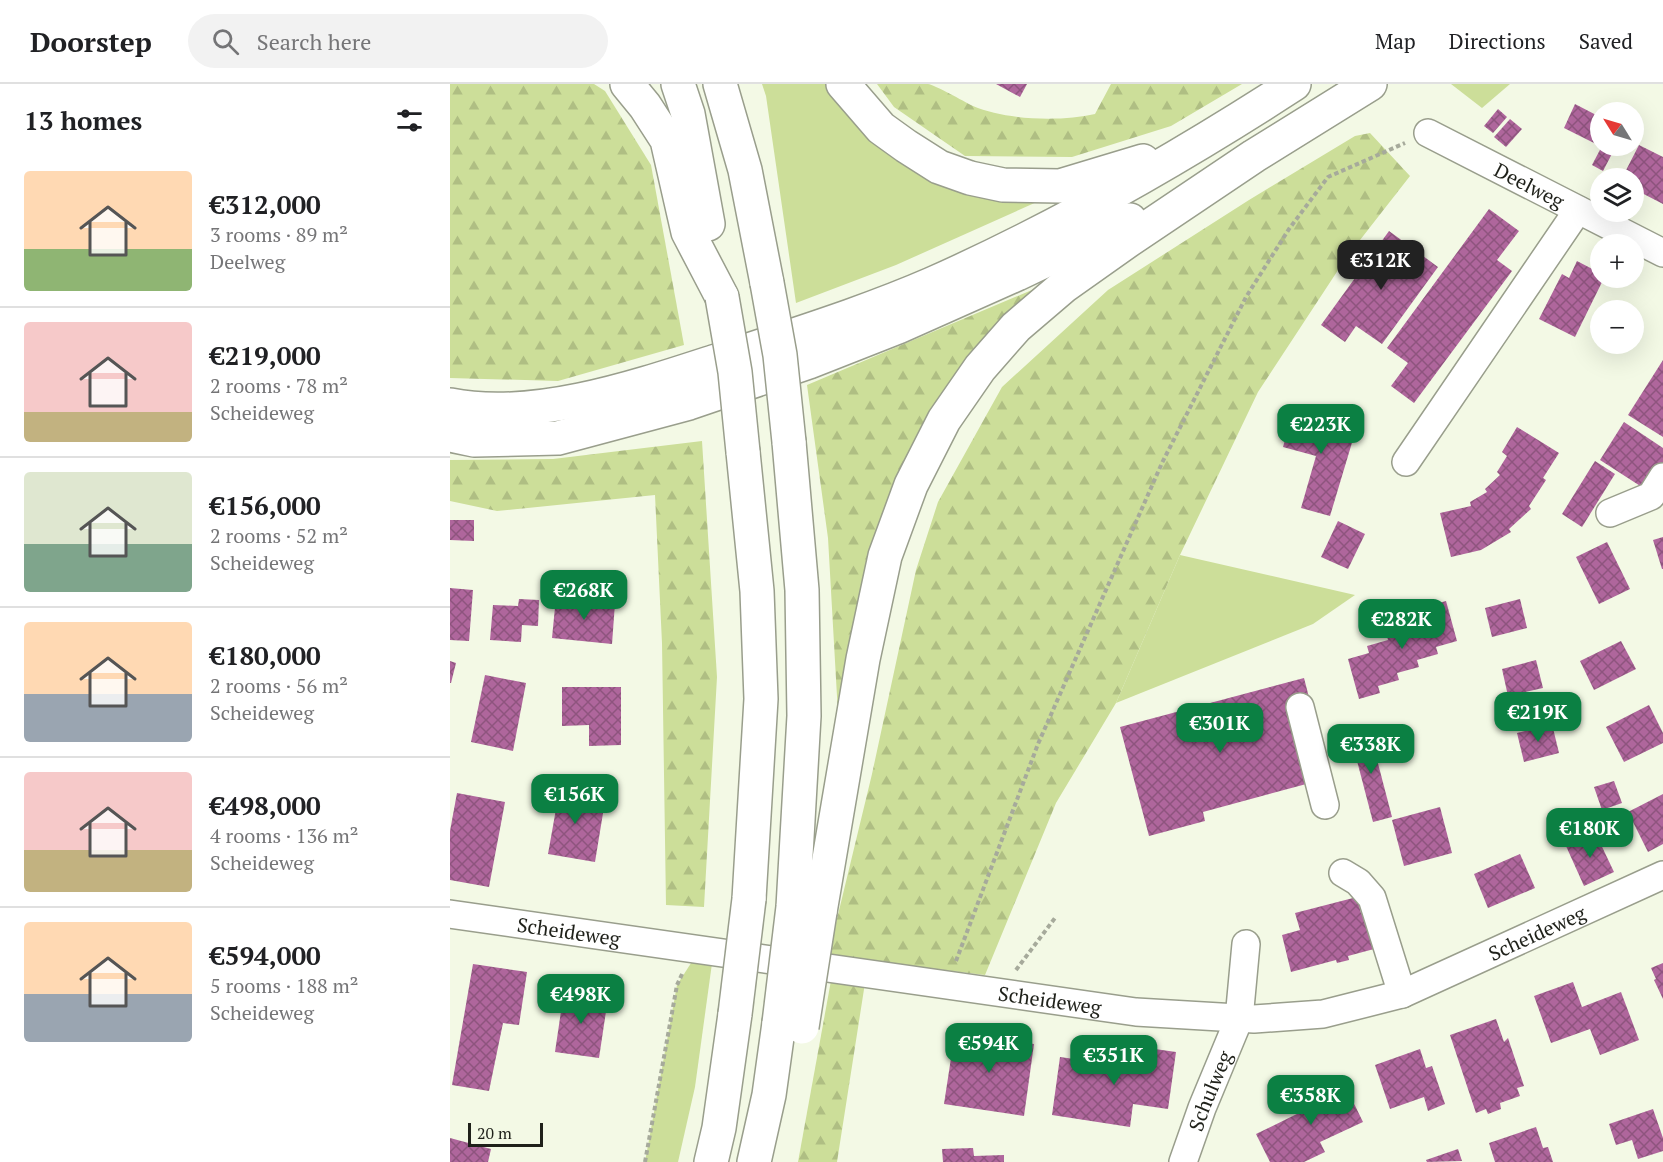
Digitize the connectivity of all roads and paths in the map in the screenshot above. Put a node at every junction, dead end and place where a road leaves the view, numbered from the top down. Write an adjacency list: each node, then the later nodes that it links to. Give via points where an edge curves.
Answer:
1 (627, 84): 12 (highway, via 667,140 688,232)
2 (678, 84): 12 (highway, via 688,114)
3 (720, 84): 22 (highway, bridge, via 745,170 780,355 802,590)
4 (843, 84): 7 (highway, via 881,128 906,146 939,166 1003,185 1060,186 1152,158)
5 (1294, 84): 7 (highway)
6 (1370, 84): 9 (highway)
7 (1233, 123): 13 (highway, via 1119,190 1007,249 929,285 812,329 648,383 574,401 519,408)
8 (1428, 133): 10 (street, Deelweg); 27 (path, via 1328,177 1246,297 1162,463 1038,744)
9 (1254, 156): 14 (highway, via 1017,274 798,366 689,403 558,438 474,440); 22 (highway, via 1064,286 1016,327 980,368 944,420 911,485 885,556)
10 (1578, 210): 11 (street, Deelweg); 15 (street)
11 (1663, 253)
12 (722, 297): 32 (highway, bridge, via 735,372 757,591 761,699 749,899 719,1128)
13 (450, 405)
14 (450, 435)
15 (1406, 462)
16 (1663, 477): 17 (street, via 1652,496)
17 (1610, 513)
18 (1300, 707): 19 (street)
19 (1325, 805)
20 (1343, 873): 29 (street, via 1372,898)
21 (1663, 875): 29 (street, Scheideweg)
22 (807, 909): 33 (highway, bridge, via 790,1025)
23 (450, 914): 26 (street, Scheideweg)
24 (1055, 918): 28 (path)
25 (1246, 944): 30 (street, Schulweg)
26 (693, 949): 27 (street, Scheideweg); 31 (path, via 677,985)
27 (947, 985): 28 (street, Scheideweg)
28 (999, 992): 30 (street, Scheideweg, via 1136,1012)
29 (1402, 994): 30 (street, Scheideweg, via 1323,1014)
30 (1239, 1019): 34 (street, Schulweg)
31 (645, 1162)
32 (711, 1162)
33 (754, 1162)
34 (1183, 1162)

